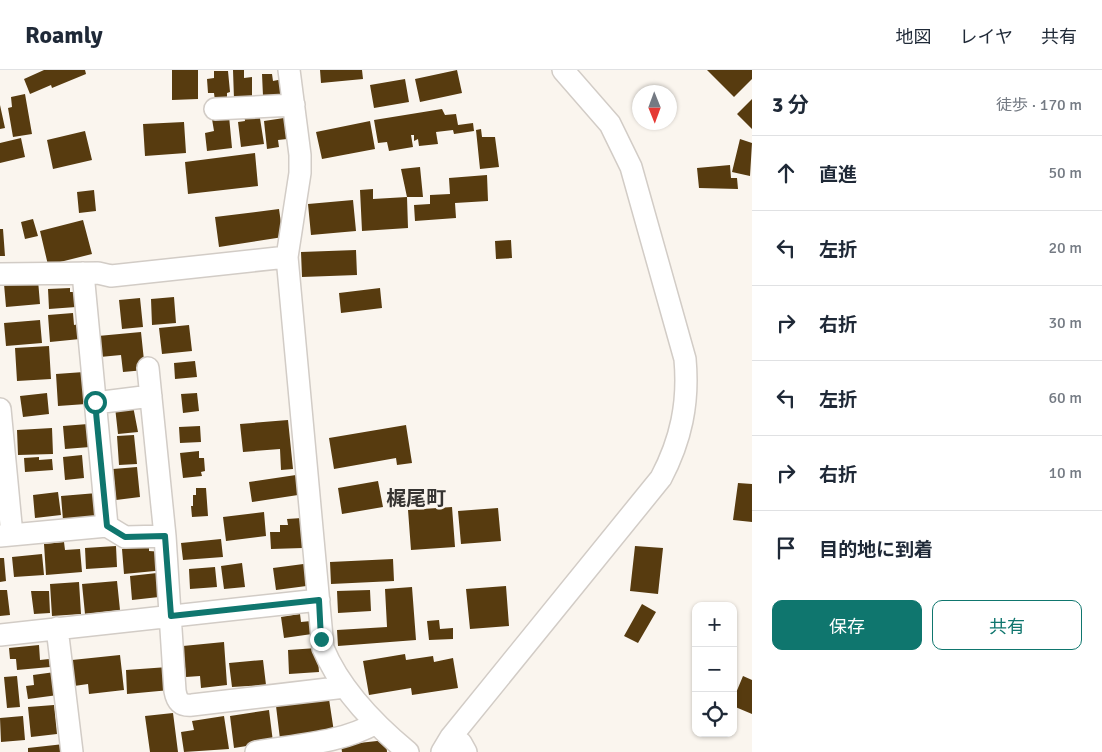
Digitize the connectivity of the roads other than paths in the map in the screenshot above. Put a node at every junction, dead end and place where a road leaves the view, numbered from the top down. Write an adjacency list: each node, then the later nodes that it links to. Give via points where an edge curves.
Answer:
1 (289, 70): 3 (street)
2 (563, 70): 21 (street, via 610,124 631,167 685,359 686,408 677,442 661,478)
3 (294, 105): 4 (street); 5 (street, via 300,172)
4 (215, 109)
5 (287, 257): 6 (street, via 111,276); 15 (street)
6 (83, 273): 7 (street); 10 (street)
7 (0, 274)
8 (148, 368): 9 (street)
9 (151, 396): 10 (street); 14 (street)
10 (95, 402): 12 (street)
11 (0, 409): 13 (street)
12 (107, 526): 13 (street); 14 (street, via 125,537)
13 (6, 536)
14 (165, 536): 16 (street)
15 (319, 600): 16 (street); 19 (street, via 322,648)
16 (171, 616): 17 (street); 19 (street, via 175,691 182,705)
17 (56, 628): 18 (street); 22 (street)
18 (0, 635)
19 (345, 687): 20 (street)
20 (376, 723): 23 (street, via 321,741); 24 (street)
21 (453, 747)
22 (72, 752)
23 (256, 752)
24 (408, 752)

